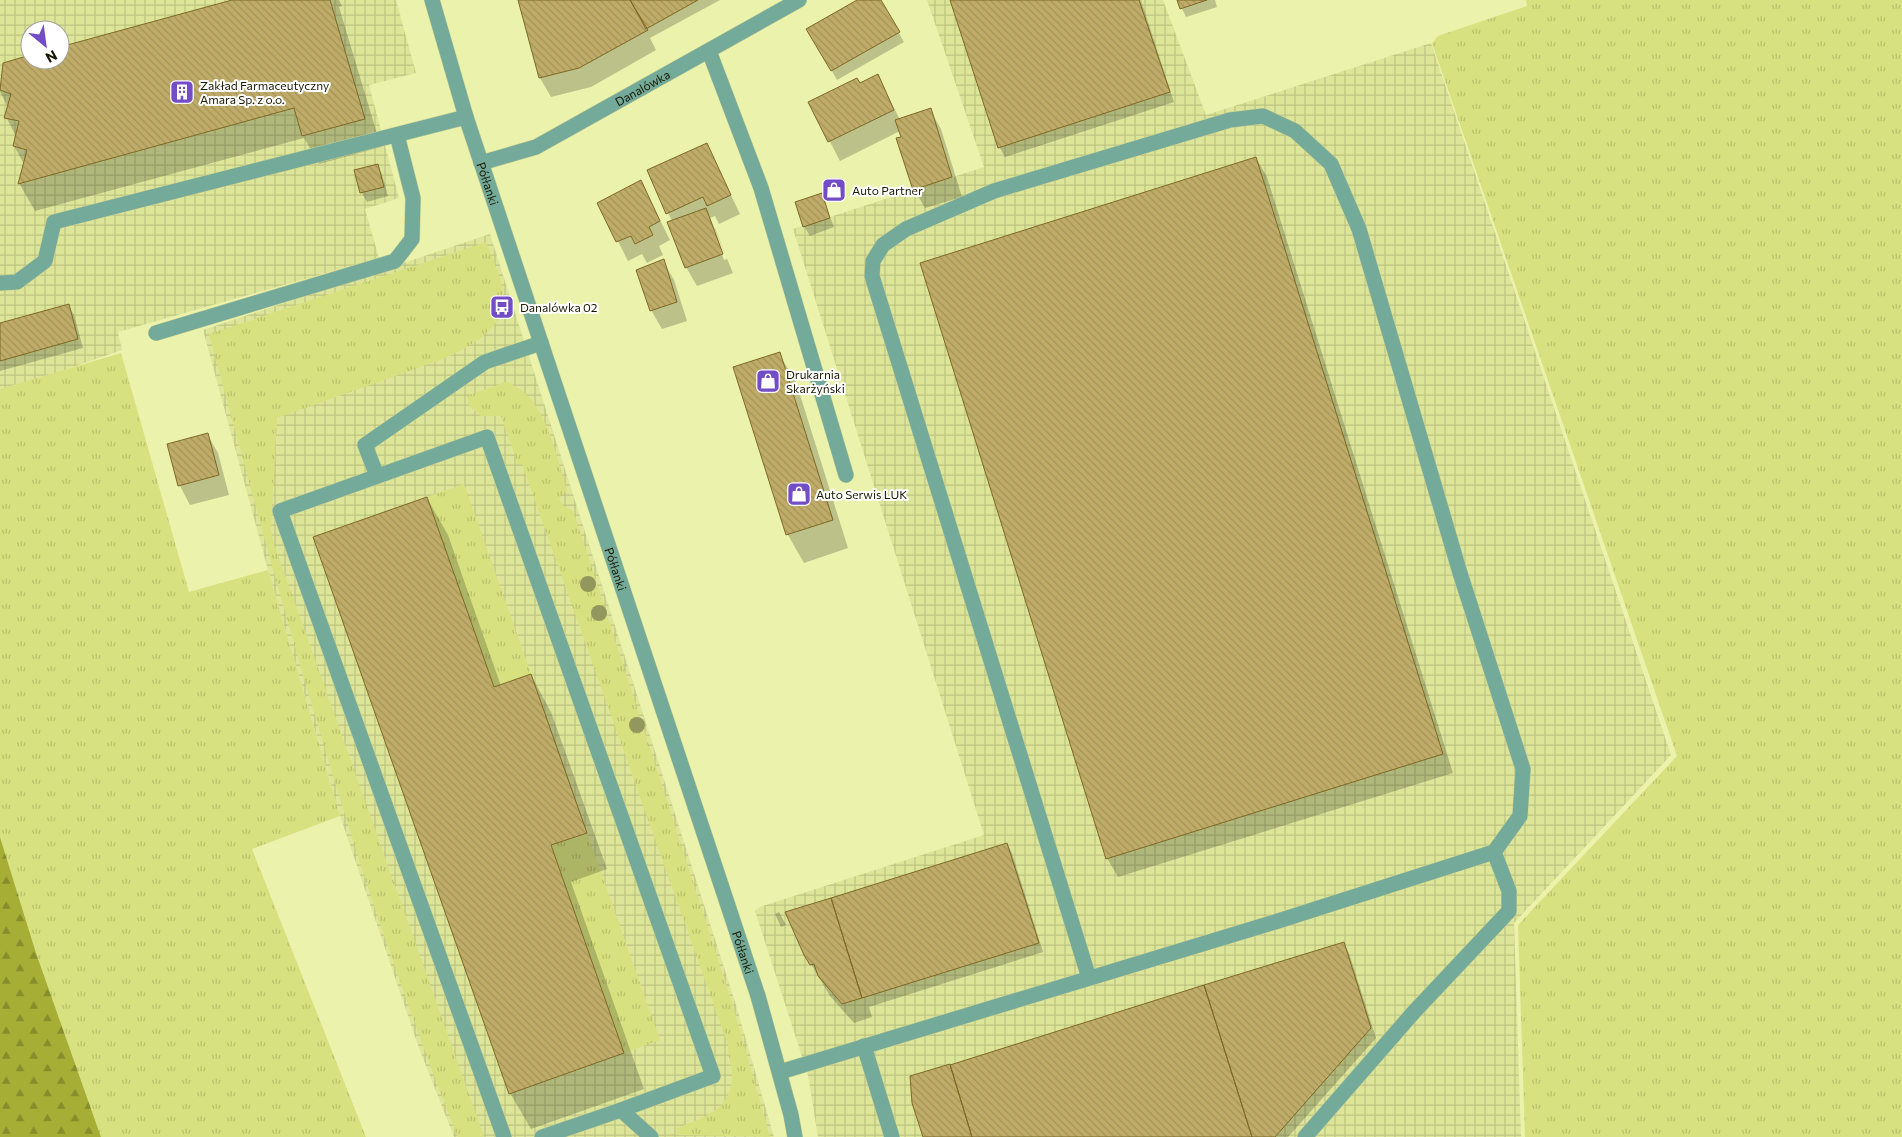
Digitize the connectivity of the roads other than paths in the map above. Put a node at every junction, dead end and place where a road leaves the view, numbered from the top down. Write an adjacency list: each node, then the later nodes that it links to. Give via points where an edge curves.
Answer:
1 (432, 0): 4 (street, Półłanki)
2 (799, 0): 3 (street, Danalówka)
3 (709, 51): 6 (street, Danalówka, via 536,147); 10 (street, via 761,188)
4 (466, 117): 5 (street); 6 (street, Półłanki)
5 (397, 135): 7 (street, via 54,222 45,261 16,282); 8 (street, via 413,198 412,239 395,261)
6 (481, 163): 9 (street, Półłanki)
7 (0, 283)
8 (156, 333)
9 (541, 343): 11 (street, via 485,362 365,446); 15 (street, Półłanki, via 755,987)
10 (846, 475)
11 (377, 476): 16 (street, via 487,437 713,1076); 17 (street, via 280,511)
12 (1494, 852): 13 (street); 13 (street, via 1520,816 1522,769 1460,573 1359,229 1331,164 1295,132 1263,116 1230,120 994,191 906,229 883,245 872,261 872,276); 22 (street, via 1508,891 1509,911 1413,1013)
13 (1089, 978): 14 (street)
14 (864, 1046): 15 (street); 21 (street)
15 (780, 1072): 20 (street, Półłanki)
16 (621, 1110): 18 (street); 19 (street)
17 (504, 1137)
18 (542, 1137)
19 (651, 1137)
20 (795, 1137)
21 (892, 1137)
22 (1305, 1137)

